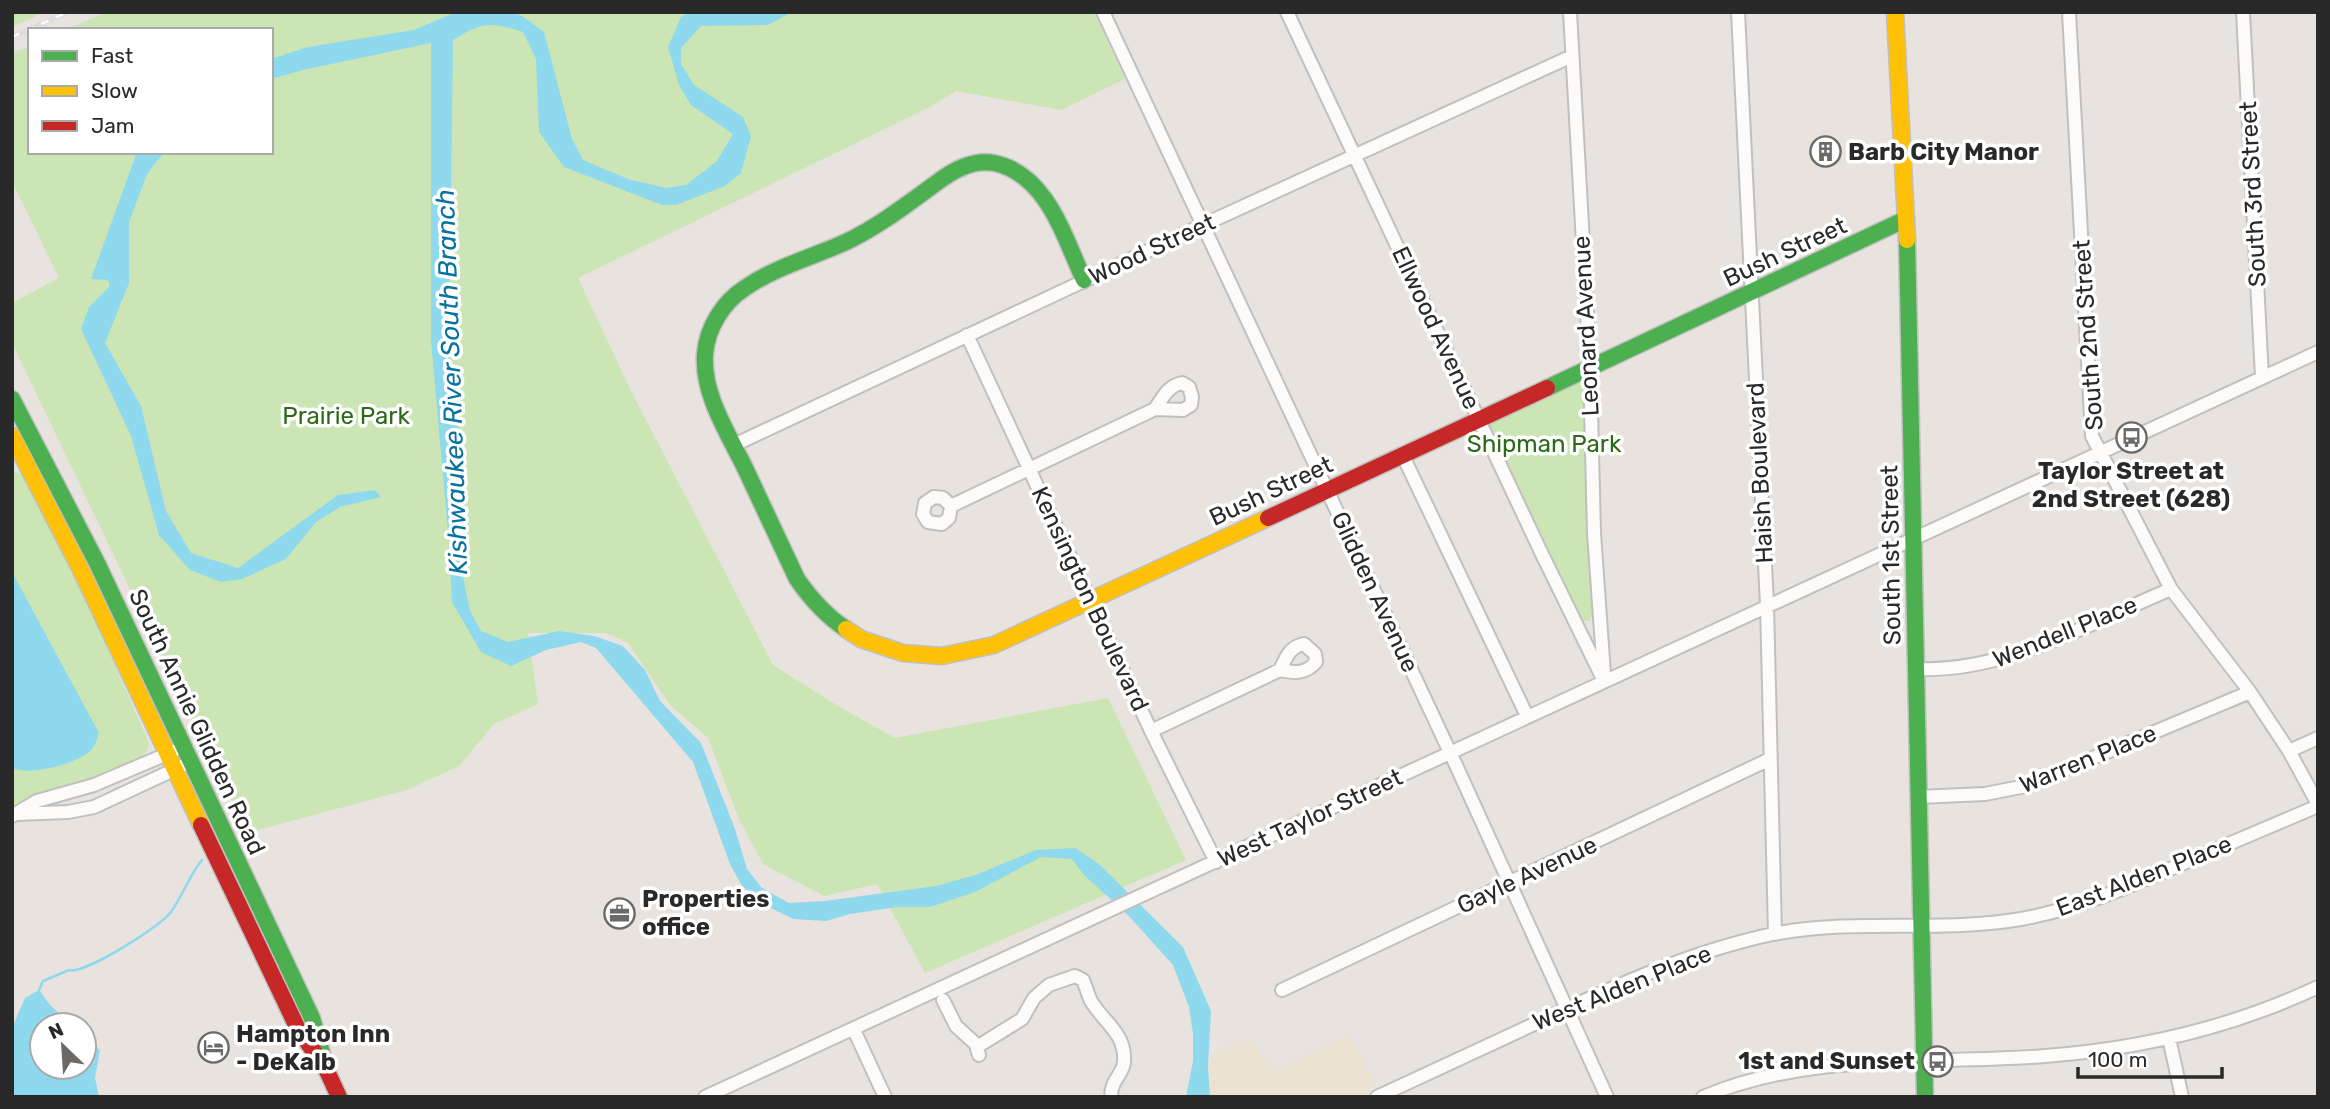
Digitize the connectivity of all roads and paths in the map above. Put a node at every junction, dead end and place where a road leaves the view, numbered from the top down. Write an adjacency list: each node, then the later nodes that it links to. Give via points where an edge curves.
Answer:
1 (1103, 12): 11 (street, Glidden Avenue)
2 (1287, 12): 9 (street, Ellwood Avenue)
3 (1570, 12): 8 (street, Leonard Avenue)
4 (1738, 12): 13 (street, Haish Boulevard)
5 (1895, 12): 10 (street, South 1st Street)
6 (2069, 12): 25 (street, South 2nd Street, via 2092,436)
7 (2243, 12): 17 (street, South 3rd Street)
8 (1572, 56): 9 (street, Wood Street); 16 (street, Leonard Avenue)
9 (1355, 156): 11 (street, Wood Street); 20 (street, Ellwood Avenue)
10 (1906, 219): 13 (street, Bush Street); 31 (street, South 1st Street)
11 (1203, 225): 12 (street, Wood Street); 29 (street, Glidden Avenue)
12 (1084, 281): 14 (street, Wood Street); 23 (street, Bush Street, via 1033,182 1000,164 959,168 882,223 744,288 720,313 707,337 704,365 709,391)
13 (1752, 293): 16 (street, Bush Street); 34 (street, Haish Boulevard)
14 (967, 335): 23 (street, Wood Street); 28 (street, Kensington Boulevard)
15 (2318, 352): 17 (street, West Taylor Street)
16 (1590, 367): 20 (street, Bush Street); 37 (street, Leonard Avenue)
17 (2262, 377): 25 (street, West Taylor Street)
18 (12, 399): 21 (street, South Annie Glidden Road)
19 (1155, 409): 28 (street)
20 (1479, 420): 26 (street, Bush Street); 37 (street, Ellwood Avenue)
21 (29, 431): 22 (street); 24 (street, South Annie Glidden Road)
22 (13, 438): 27 (street, South Annie Glidden Road)
23 (734, 445): 33 (street, Bush Street, via 801,586 832,620 873,644 917,655 962,653 993,645)
24 (39, 449): 27 (street); 42 (street, South Annie Glidden Road)
25 (2100, 451): 31 (street, West Taylor Street); 32 (street, South 2nd Street)
26 (1403, 456): 29 (street, Bush Street); 39 (street)
27 (17, 458): 45 (street, South Annie Glidden Road, via 75,558)
28 (1028, 469): 30 (street); 33 (street, Kensington Boulevard)
29 (1328, 491): 33 (street, Bush Street); 43 (street, Glidden Avenue)
30 (951, 506)
31 (1914, 537): 34 (street, West Taylor Street); 35 (street, South 1st Street)
32 (2171, 589): 35 (street, Wendell Place, via 2004,659 1958,669); 38 (street, South 2nd Street)
33 (1091, 599): 40 (street, Kensington Boulevard)
34 (1767, 605): 37 (street, West Taylor Street); 46 (street, Haish Boulevard)
35 (1916, 669): 49 (street, South 1st Street)
36 (1280, 670): 40 (street)
37 (1604, 681): 39 (street, West Taylor Street)
38 (2250, 692): 44 (street, South 2nd Street); 49 (street, Warren Place, via 2026,786 1985,794)
39 (1527, 716): 43 (street, West Taylor Street)
40 (1151, 731): 52 (street, Kensington Boulevard)
41 (2318, 738): 44 (street)
42 (184, 747): 45 (street); 47 (street, South Annie Glidden Road)
43 (1450, 751): 52 (street, West Taylor Street); 53 (street, Glidden Avenue)
44 (2289, 751): 50 (street, South 2nd Street)
45 (167, 754): 48 (street, South Annie Glidden Road); 51 (street, via 94,785 37,800)
46 (1770, 759): 53 (street, Gayle Avenue); 55 (street, Haish Boulevard)
47 (191, 762): 48 (street); 63 (street, South Annie Glidden Road, via 312,1018)
48 (175, 770): 51 (street, via 94,807); 63 (street, South Annie Glidden Road, via 297,1027)
49 (1919, 797): 54 (street, South 1st Street)
50 (2318, 805): 54 (street, East Alden Place, via 2079,905 2012,920)
51 (15, 815)
52 (1216, 862): 60 (street, West Taylor Street)
53 (1509, 884): 57 (street, Gayle Avenue); 59 (street, Glidden Avenue)
54 (1922, 926): 55 (street, West Alden Place); 62 (street, South 1st Street)
55 (1775, 934): 59 (street, West Alden Place, via 1666,965)
56 (2318, 986): 61 (street, via 2252,1013)
57 (1282, 990)
58 (943, 1000): 67 (street, via 956,1026 979,1051 986,1040 1022,1019 1034,998 1049,985 1075,976 1083,980 1091,1001 1119,1033 1124,1050 1124,1065 1111,1086)
59 (1568, 1008): 68 (street, West Alden Place); 69 (street, Glidden Avenue)
60 (854, 1030): 65 (street, West Taylor Street); 66 (street)
61 (2169, 1038): 62 (street, via 2066,1054); 72 (street)
62 (1924, 1061): 70 (street, via 1834,1064 1769,1075); 71 (street, South 1st Street)
63 (327, 1071): 64 (street, South Annie Glidden Road)
64 (339, 1097)
65 (705, 1097)
66 (885, 1097)
67 (1111, 1097)
68 (1377, 1097)
69 (1607, 1097)
70 (1703, 1097)
71 (1925, 1097)
72 (2182, 1097)

